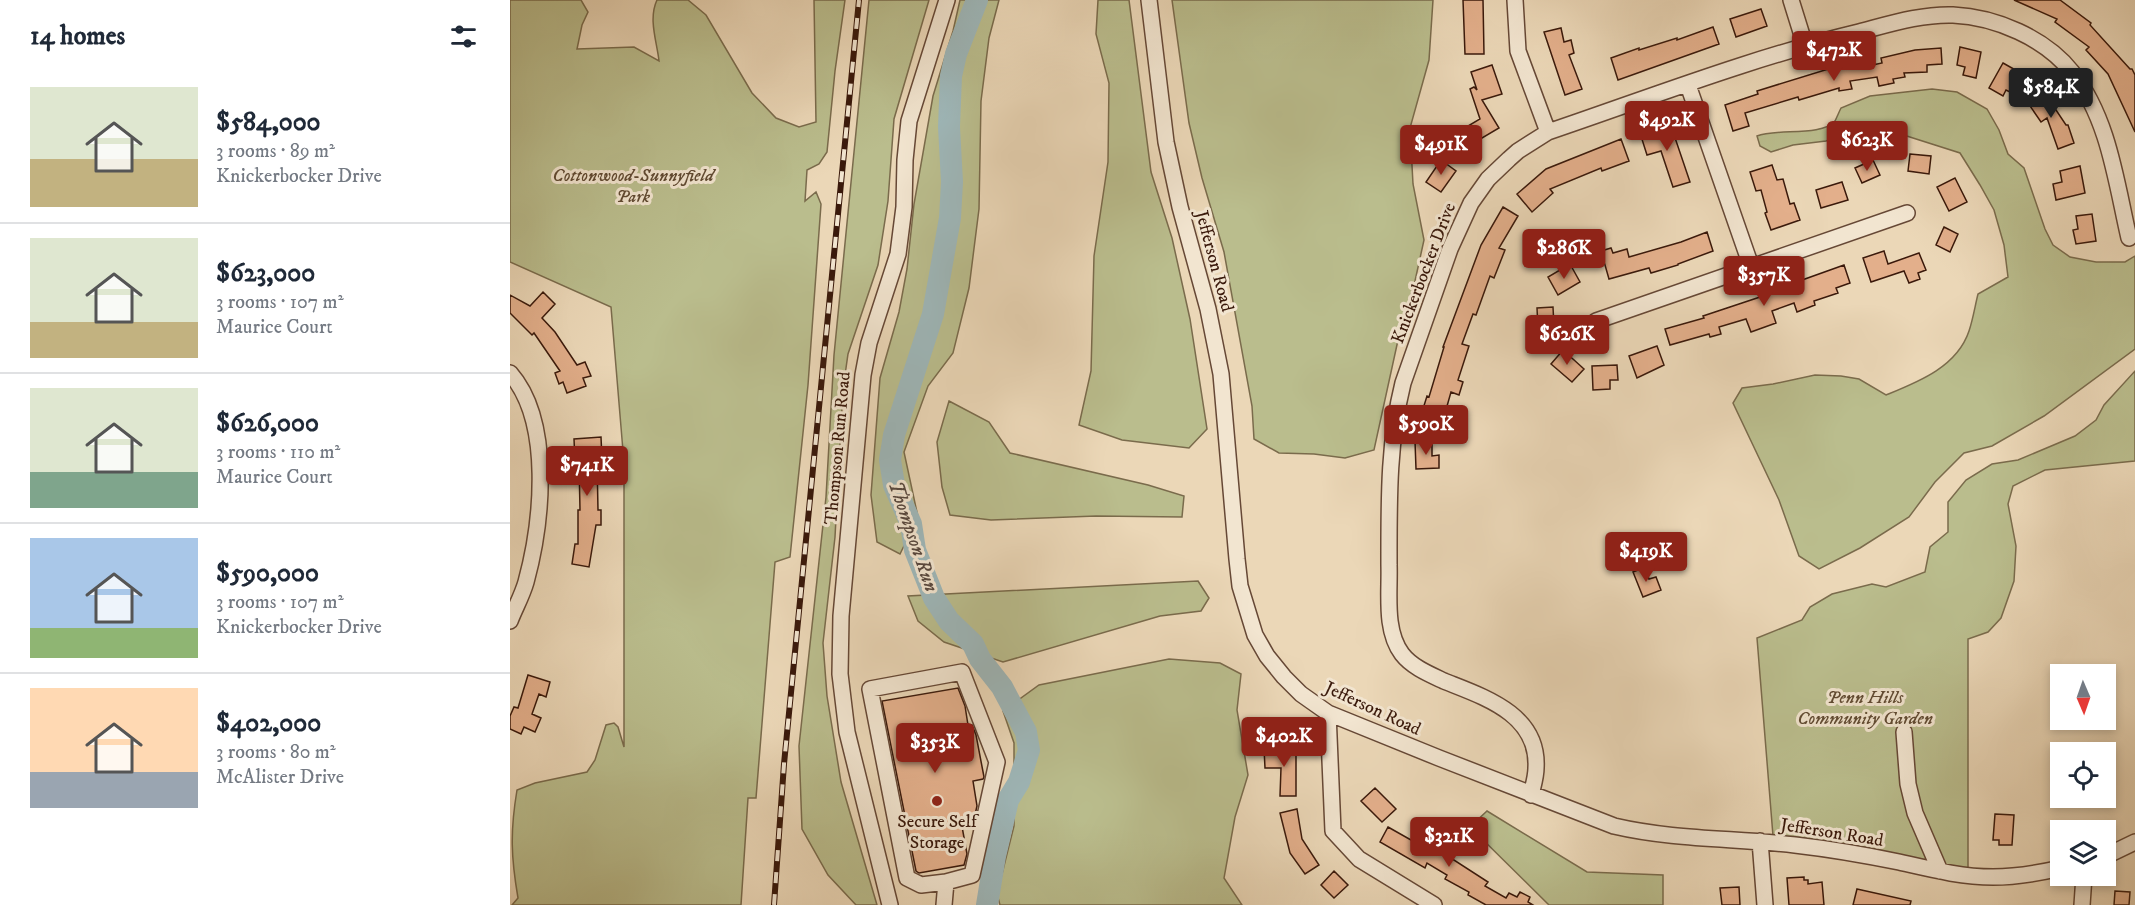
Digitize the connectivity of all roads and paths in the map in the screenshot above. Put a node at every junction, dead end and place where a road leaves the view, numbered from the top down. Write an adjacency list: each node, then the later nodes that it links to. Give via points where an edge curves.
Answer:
1 (946, 0): 24 (street, Thompson Run Road, via 909,121 898,254 869,343 863,375 842,616 840,674 846,732)
2 (1149, 0): 14 (street, Jefferson Road, via 1166,142 1221,374 1237,559 1247,614 1267,656 1284,677)
3 (1515, 0): 7 (street, via 1518,51)
4 (1791, 0): 5 (street)
5 (1805, 45): 6 (street, Knickerbocker Drive); 9 (street, Knickerbocker Drive, via 1936,15 1987,20 2029,38 2053,53 2071,71 2097,114)
6 (1688, 85): 7 (street, Knickerbocker Drive); 10 (street)
7 (1548, 132): 16 (street, Knickerbocker Drive, via 1498,169 1479,189 1464,215 1403,383 1389,484 1390,622 1395,640 1402,655 1419,669 1496,703 1516,717 1529,736 1536,757)
8 (1907, 213): 10 (street)
9 (2129, 238)
10 (1751, 266): 11 (street)
11 (1596, 321)
12 (510, 373): 13 (street, via 520,385 536,429 539,474 533,553)
13 (510, 621)
14 (1328, 713): 16 (street, Jefferson Road); 26 (street, via 1333,831 1359,860)
15 (1904, 732): 21 (street, via 1908,784 1915,813)
16 (1531, 795): 17 (street, Jefferson Road, via 1640,832)
17 (1760, 841): 21 (street, Jefferson Road, via 1872,856); 27 (street)
18 (2135, 842): 19 (street)
19 (2116, 851)
20 (2050, 870): 21 (street, Jefferson Road, via 1992,877)
21 (1940, 871)
22 (946, 882): 22 (street, via 972,875 996,762 962,672 870,689 907,878 921,885); 25 (street)
23 (2083, 886): 28 (street)
24 (890, 905)
25 (944, 905)
26 (1434, 905)
27 (1766, 905)
28 (2082, 905)

